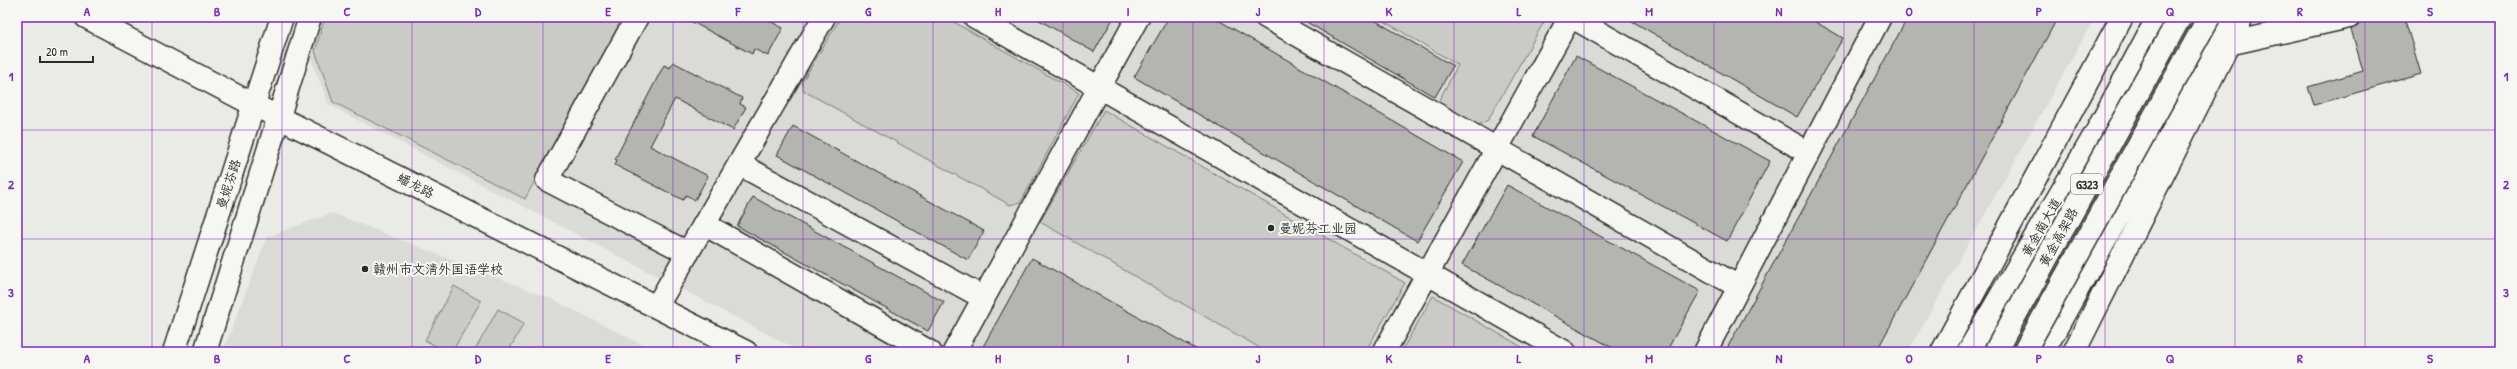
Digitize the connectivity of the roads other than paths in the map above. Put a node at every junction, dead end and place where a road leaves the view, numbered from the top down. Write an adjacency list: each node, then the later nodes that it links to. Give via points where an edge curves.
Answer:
1 (86, 17): 20 (main road, 蟠龙路)
2 (282, 17): 20 (main road, 曼妮芬路)
3 (310, 17): 21 (main road)
4 (637, 17): 28 (main road, via 547,180)
5 (823, 17): 26 (main road)
6 (975, 17): 19 (main road)
7 (1138, 17): 19 (main road)
8 (1266, 17): 23 (main road)
9 (1571, 17): 23 (main road); 24 (main road)
10 (2122, 17): 41 (main road)
11 (2158, 17): 22 (main road, 黄金南大道)
12 (2180, 17): 43 (main road, 黄金高架路 / G323, bridge)
13 (2209, 17): 44 (main road, 黄金高架路 / G323, bridge)
14 (2223, 17): 18 (main road)
15 (2242, 17): 46 (main road)
16 (2349, 17): 18 (main road)
17 (1871, 20): 24 (main road)
18 (2207, 49): 25 (main road)
19 (1099, 87): 29 (main road); 31 (main road)
20 (254, 105): 21 (main road, 蟠龙路); 33 (main road, 曼妮芬路)
21 (279, 117): 32 (main road, 蟠龙路); 34 (main road)
22 (2097, 131): 25 (main road); 42 (main road, 黄金南大道)
23 (1497, 149): 29 (main road); 30 (main road)
24 (1809, 153): 30 (main road)
25 (2150, 158): 45 (main road)
26 (740, 164): 27 (main road); 31 (main road)
27 (704, 224): 28 (main road); 36 (main road)
28 (688, 254): 32 (main road)
29 (1428, 274): 38 (main road); 39 (main road)
30 (1739, 287): 40 (main road)
31 (984, 298): 37 (main road)
32 (657, 306): 35 (main road, 蟠龙路)
33 (174, 352)
34 (205, 352)
35 (746, 352)
36 (930, 352)
37 (954, 352)
38 (1384, 352)
39 (1565, 352)
40 (1705, 352)
41 (1942, 352)
42 (1968, 352)
43 (1995, 352)
44 (2024, 352)
45 (2043, 352)
46 (2074, 352)

